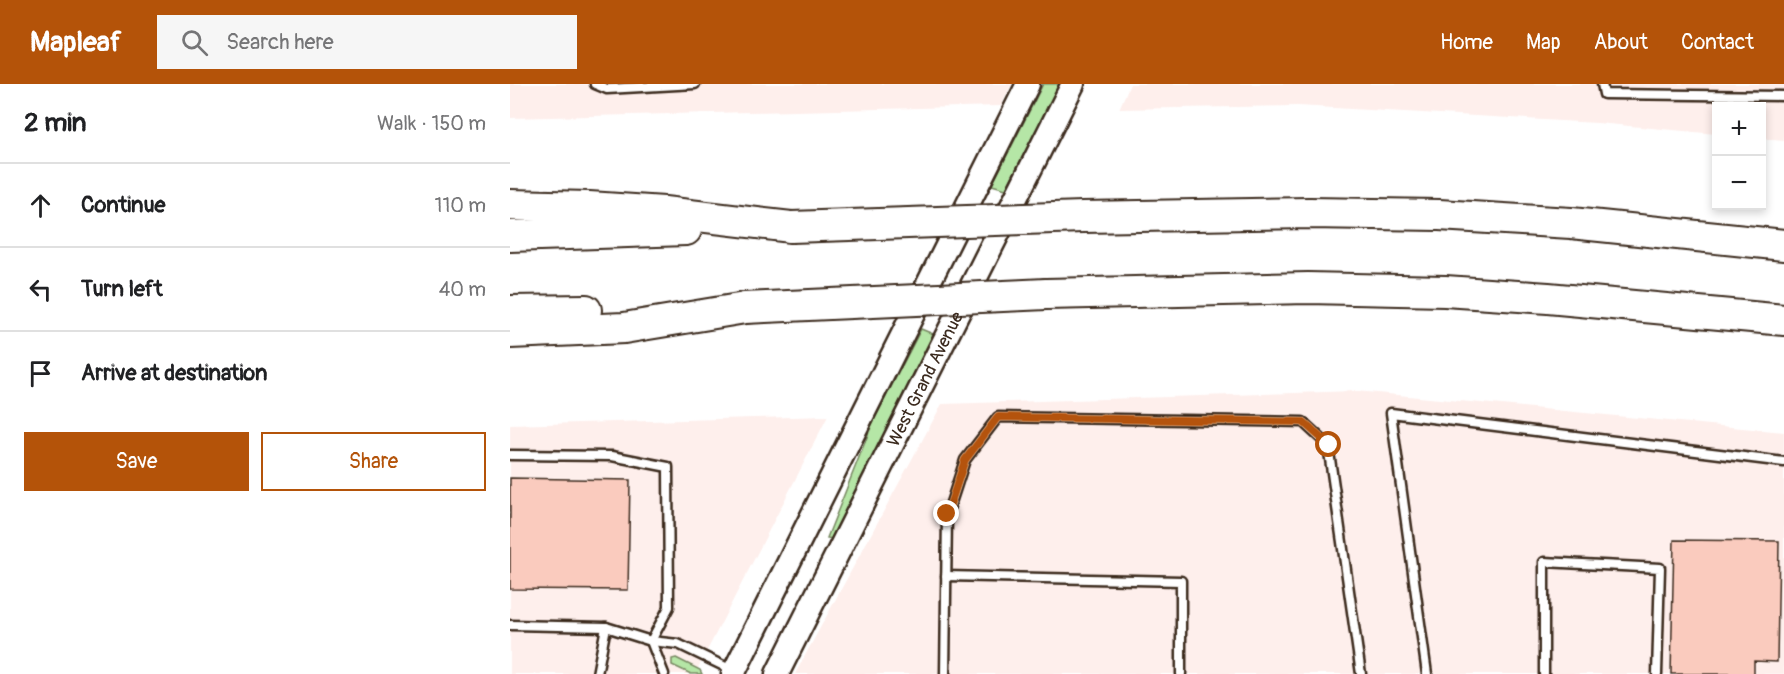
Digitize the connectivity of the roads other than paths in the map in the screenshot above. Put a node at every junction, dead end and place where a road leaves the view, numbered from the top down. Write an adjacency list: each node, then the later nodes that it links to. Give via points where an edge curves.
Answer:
1 (595, 84): 2 (lane, via 607,89)
2 (696, 84)
3 (1028, 84): 21 (main road)
4 (1073, 84): 24 (main road, West Grand Avenue)
5 (1602, 84): 6 (lane, via 1604,94)
6 (1784, 96)
7 (510, 205): 8 (highway, via 664,212)
8 (791, 226): 9 (highway); 10 (highway, bridge, via 1309,213 1439,215 1570,223)
9 (510, 236)
10 (1784, 245)
11 (745, 308): 12 (highway); 13 (highway, bridge, via 1046,294 1308,288 1445,291); 14 (highway, via 624,328)
12 (510, 311)
13 (1784, 320)
14 (510, 333)
15 (510, 455): 20 (lane, via 612,456 668,467 669,607)
16 (1784, 462): 28 (lane, via 1391,413)
17 (946, 576): 25 (lane); 26 (lane, via 1181,581); 27 (lane, via 947,514 965,460 998,417 1303,422 1329,445)
18 (510, 625): 19 (lane)
19 (606, 627): 20 (lane); 22 (lane)
20 (651, 641): 21 (lane, via 678,644); 23 (lane)
21 (736, 673)
22 (597, 674)
23 (664, 674)
24 (777, 674)
25 (945, 674)
26 (1181, 674)
27 (1361, 674)
28 (1427, 674)
29 (1544, 674): 30 (lane, via 1544,562 1660,568)
30 (1657, 674)

